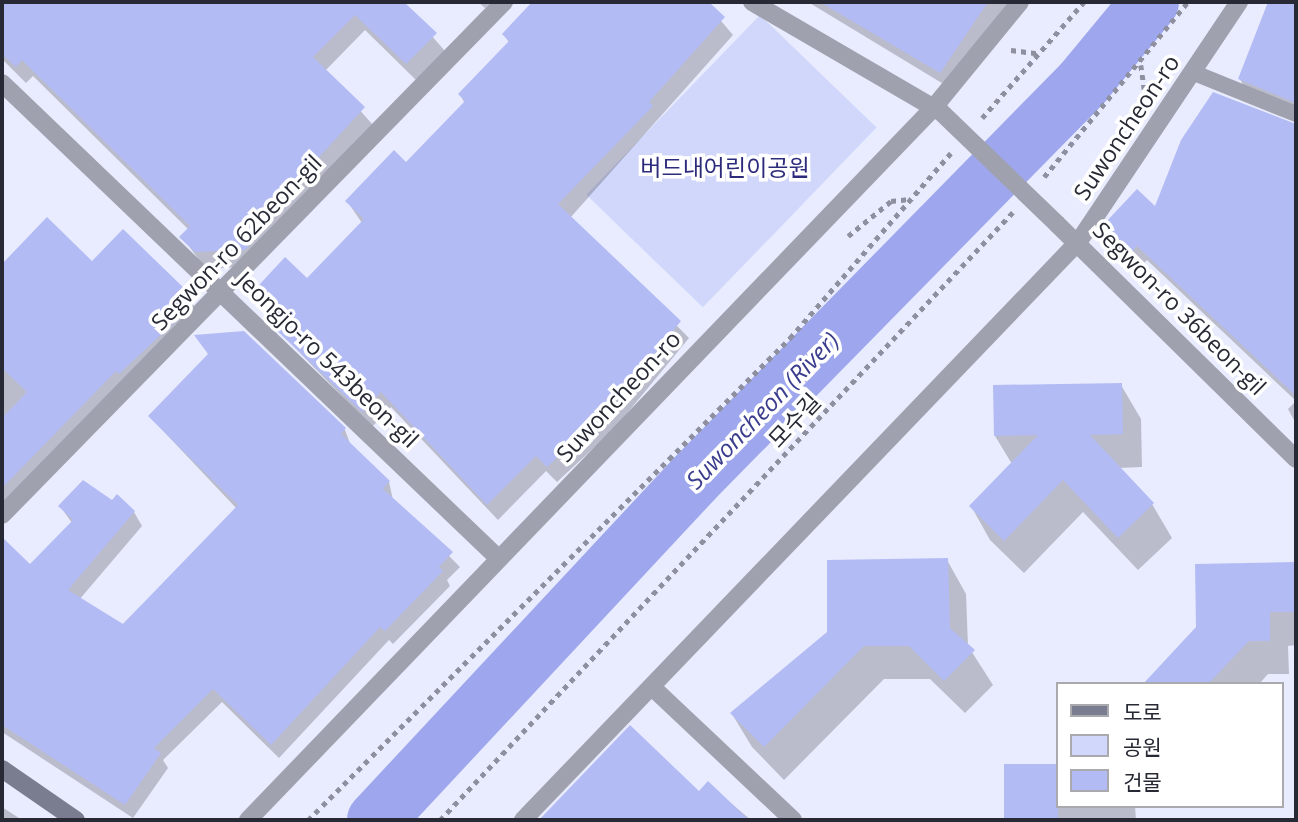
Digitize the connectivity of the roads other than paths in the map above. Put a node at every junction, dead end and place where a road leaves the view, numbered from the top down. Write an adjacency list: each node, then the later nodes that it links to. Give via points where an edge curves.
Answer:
1 (504, 2): 10 (street, Segwon-ro 62beon-gil)
2 (752, 2): 7 (street, Segwon-ro 36beon-gil, via 890,86)
3 (1020, 2): 7 (street, Suwoncheon-ro)
4 (1239, 2): 5 (street, Suwoncheon-ro)
5 (1192, 72): 8 (lane); 9 (street, Suwoncheon-ro)
6 (2, 83): 10 (street, Jeongjo-ro 543beon-gil)
7 (938, 109): 9 (street, Segwon-ro 36beon-gil, bridge); 13 (street, Suwoncheon-ro)
8 (1296, 114)
9 (1079, 241): 11 (street, Segwon-ro 36beon-gil); 14 (street, Suwoncheon-ro)
10 (223, 291): 12 (street, Segwon-ro 62beon-gil); 13 (street, Jeongjo-ro 543beon-gil)
11 (1296, 459)
12 (2, 515)
13 (496, 556): 17 (street, Suwoncheon-ro)
14 (652, 687): 18 (street, Suwoncheon-ro); 19 (street)
15 (2, 769): 16 (street)
16 (76, 820)
17 (248, 820)
18 (523, 820)
19 (793, 820)

